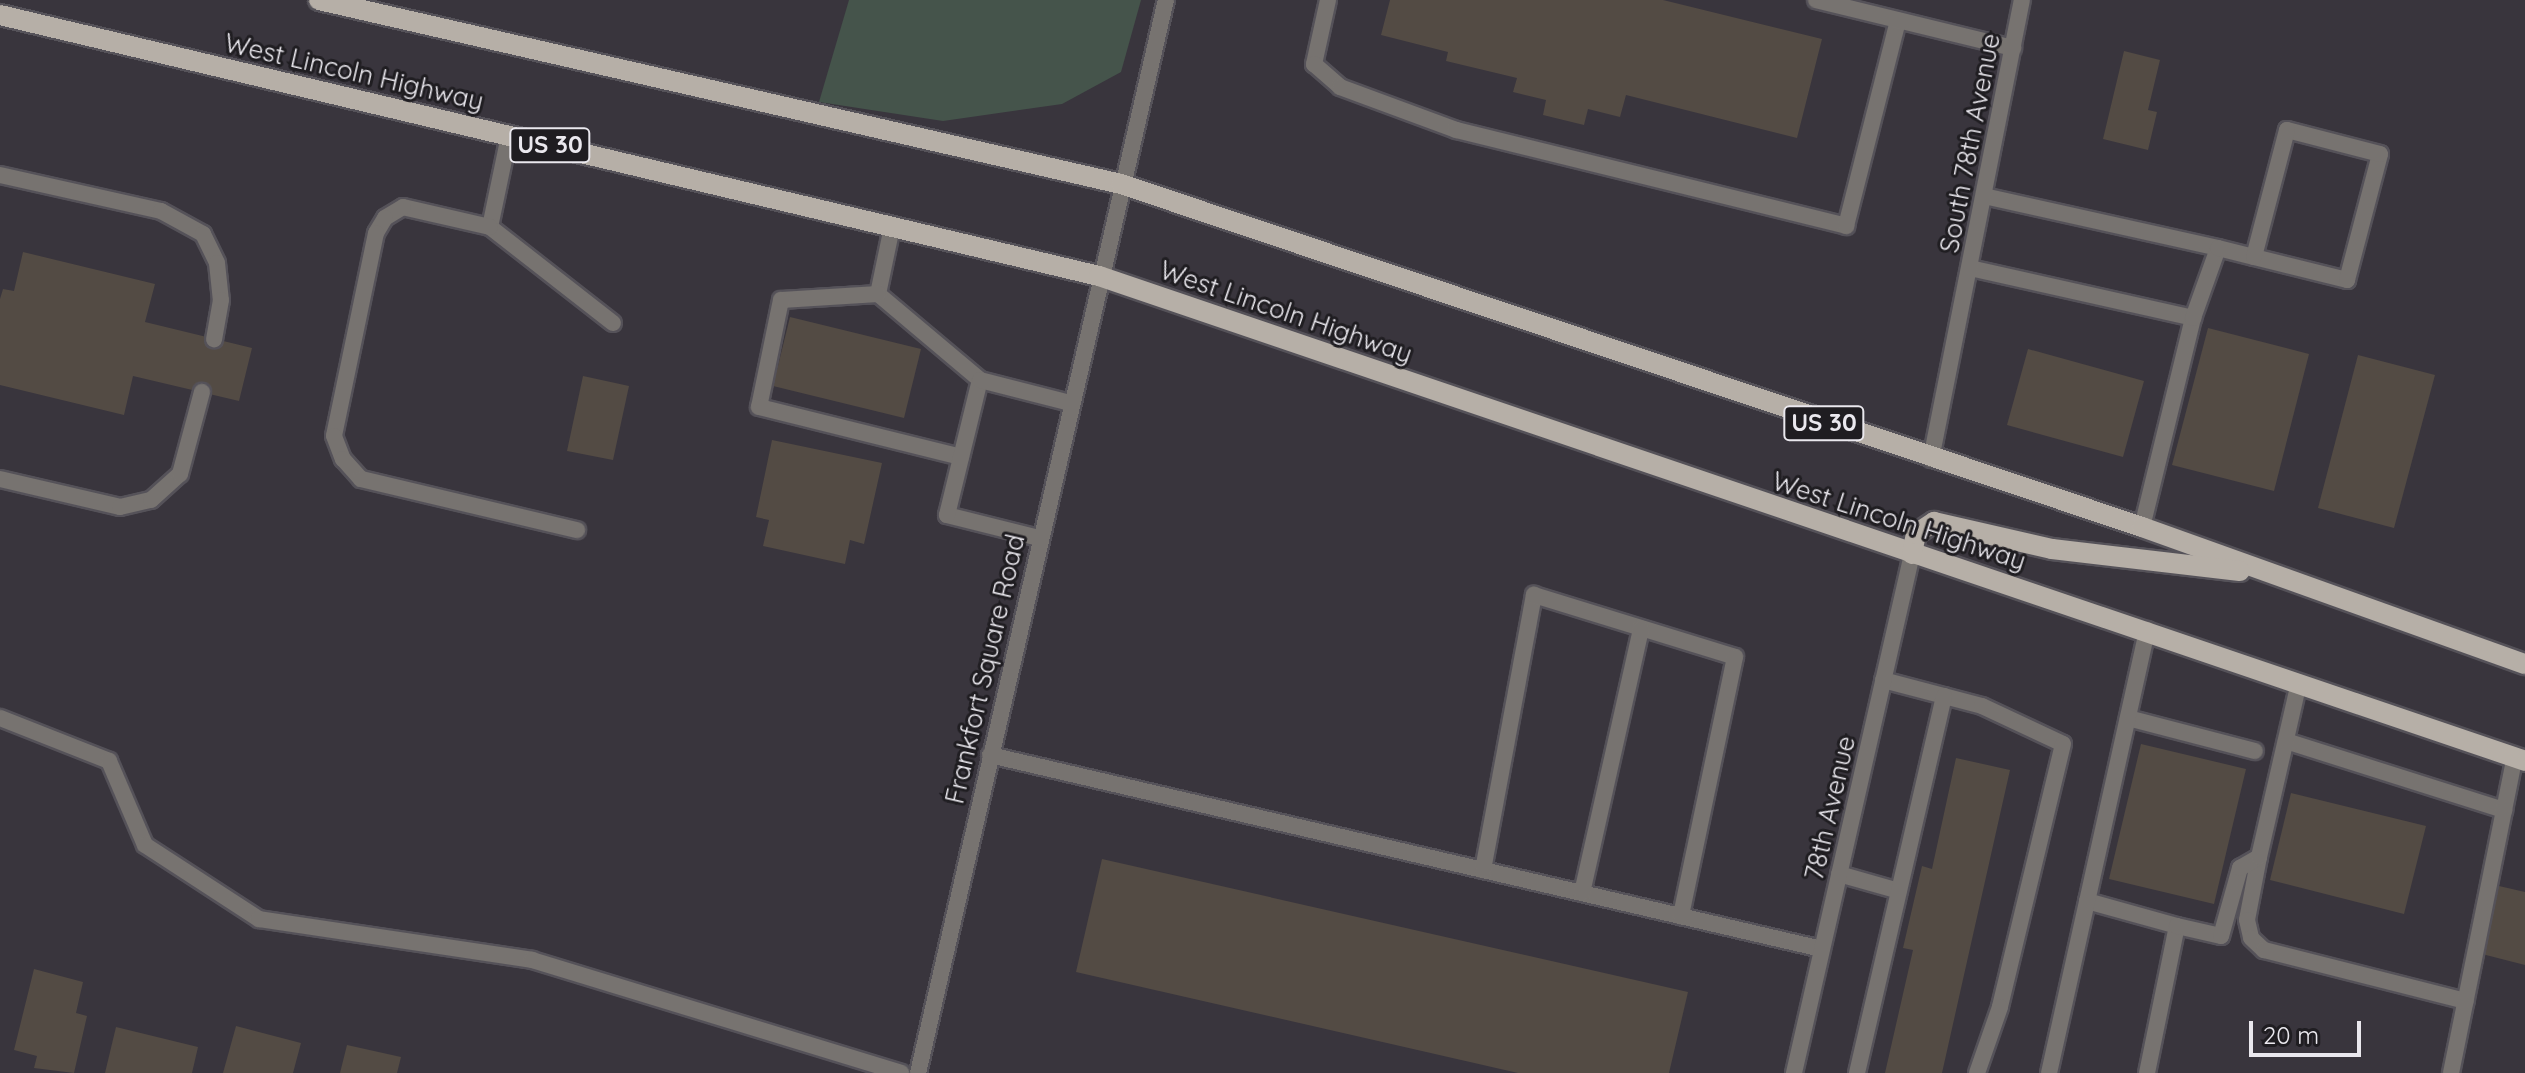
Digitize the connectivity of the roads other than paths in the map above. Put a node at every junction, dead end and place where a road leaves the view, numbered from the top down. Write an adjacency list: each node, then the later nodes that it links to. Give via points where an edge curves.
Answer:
1 (319, 0): 11 (main road, US 30)
2 (1166, 0): 11 (street, Frankfort Square Road)
3 (1328, 0): 7 (street, via 1314,64 1340,87 1456,130 1846,226)
4 (1816, 0): 7 (street)
5 (2022, 0): 8 (street, South 78th Avenue)
6 (0, 15): 9 (main road, West Lincoln Highway / US 30)
7 (1898, 20): 8 (street)
8 (2013, 48): 12 (street, South 78th Avenue)
9 (509, 136): 13 (street); 14 (main road, West Lincoln Highway / US 30)
10 (0, 175): 22 (street, via 161,211 203,234 217,263 221,300)
11 (1121, 184): 18 (street, Frankfort Square Road); 27 (main road, US 30)
12 (1984, 196): 15 (street); 17 (street, South 78th Avenue)
13 (490, 227): 21 (street); 30 (street, via 403,207 385,218 376,233 334,436 343,459 361,479)
14 (892, 227): 18 (main road, West Lincoln Highway / US 30); 19 (street)
15 (2218, 248): 16 (street); 20 (street)
16 (2254, 257): 16 (street, via 2347,280 2380,154 2287,130)
17 (1970, 268): 20 (street); 27 (street, South 78th Avenue)
18 (1099, 276): 25 (street, Frankfort Square Road); 32 (main road, West Lincoln Highway / US 30)
19 (878, 294): 23 (street); 26 (street, via 781,300 759,407)
20 (2193, 318): 29 (street)
21 (613, 323)
22 (214, 339)
23 (980, 380): 25 (street); 26 (street)
24 (202, 392): 28 (street, via 180,474 151,500 120,507)
25 (1070, 403): 31 (street, Frankfort Square Road)
26 (961, 457): 31 (street, via 947,515)
27 (1931, 459): 29 (main road, US 30)
28 (0, 479)
29 (2142, 527): 33 (main road, US 30)
30 (577, 530)
31 (1039, 538): 44 (street, Frankfort Square Road)
32 (1912, 554): 33 (main road, via 1916,534 1934,522 2052,549); 35 (main road, West Lincoln Highway / US 30); 37 (street, 78th Avenue)
33 (2276, 575): 36 (main road, US 30)
34 (1641, 628): 48 (street, via 1534,595); 51 (street); 53 (street, via 1735,657)
35 (2147, 630): 38 (main road, West Lincoln Highway / US 30); 41 (street)
36 (2525, 664)
37 (1883, 680): 39 (street); 49 (street, 78th Avenue)
38 (2299, 683): 42 (street); 45 (main road, West Lincoln Highway / US 30)
39 (1944, 696): 50 (street); 61 (street, via 1982,706 2063,744 2000,1007)
40 (0, 718): 57 (street, via 109,761 145,845 259,919 532,960)
41 (2128, 718): 43 (street); 52 (street)
42 (2286, 741): 46 (street); 47 (street)
43 (2255, 751)
44 (990, 755): 48 (street); 58 (street, Frankfort Square Road)
45 (2520, 759): 46 (street)
46 (2504, 810): 56 (street)
47 (2259, 857): 54 (street, via 2240,868 2221,936); 56 (street, via 2247,920 2251,938 2264,950)
48 (1483, 870): 51 (street)
49 (1839, 874): 50 (street); 55 (street, 78th Avenue)
50 (1899, 891): 60 (street)
51 (1582, 893): 53 (street)
52 (2087, 901): 54 (street); 62 (street)
53 (1681, 916): 55 (street)
54 (2177, 926): 63 (street)
55 (1822, 949): 59 (street, 78th Avenue)
56 (2466, 1001): 64 (street)
57 (901, 1073)
58 (918, 1073)
59 (1794, 1073)
60 (1857, 1073)
61 (1977, 1073)
62 (2049, 1073)
63 (2147, 1073)
64 (2451, 1073)

